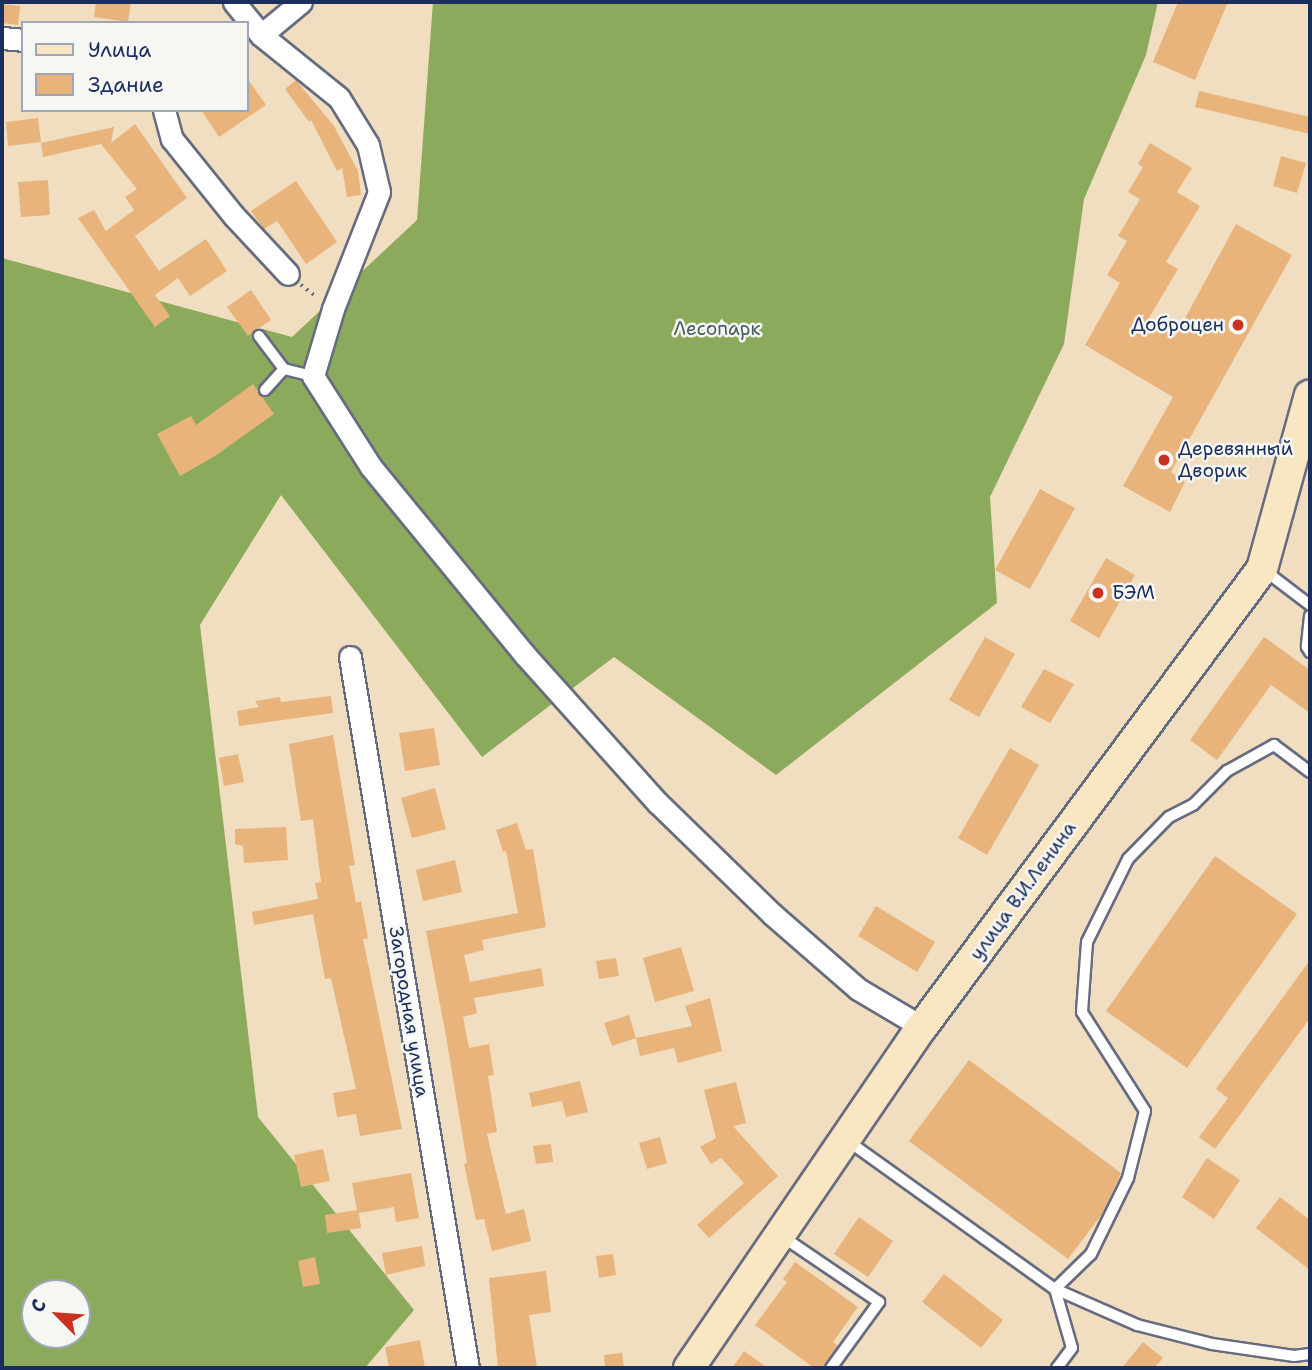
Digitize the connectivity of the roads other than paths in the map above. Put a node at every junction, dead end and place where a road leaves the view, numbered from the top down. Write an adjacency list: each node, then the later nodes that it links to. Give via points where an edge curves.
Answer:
1 (301, 2): 3 (street)
2 (248, 25): 3 (street)
3 (261, 35): 10 (street, via 339,98 368,145 379,192 333,309)
4 (2, 38): 5 (street)
5 (21, 40)
6 (165, 112): 7 (street, via 172,139)
7 (288, 274)
8 (260, 336): 9 (lane)
9 (284, 369): 10 (lane); 11 (lane)
10 (313, 376): 20 (street, via 371,467 525,655 658,803 772,914 858,989)
11 (265, 390)
12 (1310, 395): 13 (main road, улица В.И.Ленина)
13 (1306, 428): 14 (main road, улица В.И.Ленина)
14 (1262, 569): 15 (lane); 20 (main road, улица В.И.Ленина)
15 (1310, 605)
16 (1310, 616): 17 (lane)
17 (1310, 652)
18 (350, 657): 25 (street, Загородная улица)
19 (1310, 772): 23 (lane, via 1274,746 1227,771 1128,859 1087,942 1082,1012 1146,1111 1128,1178 1091,1254)
20 (922, 1027): 21 (main road, улица В.И.Ленина)
21 (846, 1139): 22 (main road, улица В.И.Ленина); 23 (lane)
22 (780, 1236): 26 (main road, улица В.И.Ленина); 27 (lane, via 879,1302)
23 (1055, 1289): 24 (lane, via 1162,1332 1225,1346); 28 (lane, via 1072,1348)
24 (1310, 1354)
25 (468, 1368)
26 (690, 1368)
27 (831, 1368)
28 (1057, 1368)

